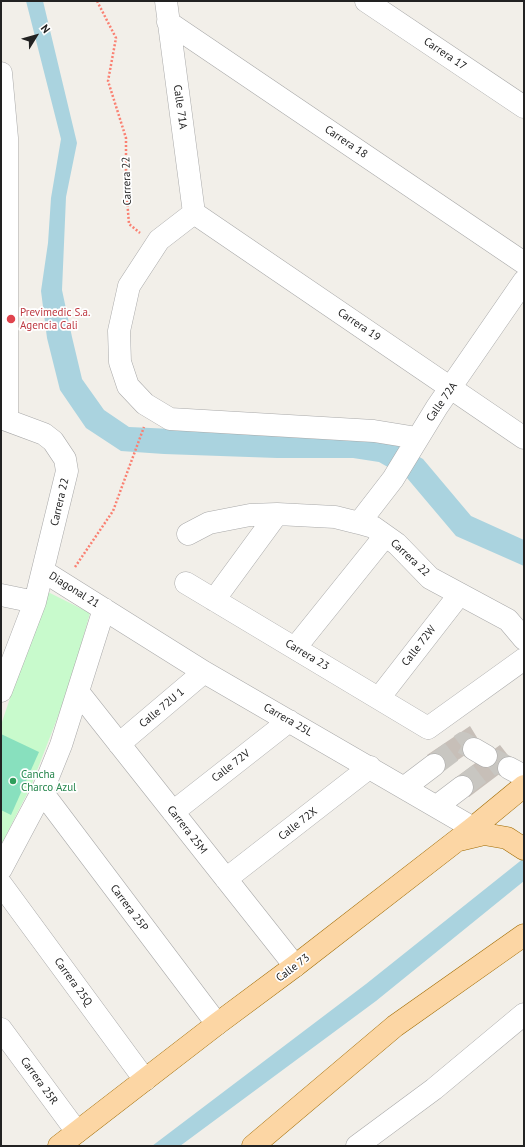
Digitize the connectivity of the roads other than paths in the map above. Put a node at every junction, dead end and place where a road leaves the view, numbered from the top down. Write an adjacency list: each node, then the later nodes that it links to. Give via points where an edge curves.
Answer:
1 (366, 1): 4 (street, Carrera 17)
2 (167, 11): 5 (street, Calle 71A); 6 (street, Carrera 18)
3 (1, 73): 9 (street, Carrera 22, via 7,138)
4 (524, 108)
5 (194, 213): 8 (street, Carrera 19); 11 (street, via 160,240 129,286 119,331 120,362 128,386 145,404 170,419 374,431)
6 (524, 263)
7 (524, 281): 8 (street, Calle 72A)
8 (452, 388): 10 (street, Carrera 19); 11 (street, Calle 72A)
9 (4, 418): 16 (street, Carrera 22, via 44,434 54,441 65,459 65,483)
10 (524, 438)
11 (415, 441): 13 (street, Calle 72A, via 393,480)
12 (277, 514): 13 (street, Carrera 22, via 335,517); 14 (street, Carrera 22, via 230,518 209,523); 20 (street)
13 (359, 523): 15 (street, Carrera 22, via 373,527)
14 (188, 534)
15 (385, 536): 19 (street, Carrera 22, via 397,544 430,578); 24 (street)
16 (43, 571): 21 (street, Carrera 22); 22 (street, Diagonal 21)
17 (186, 583): 20 (street, Carrera 23)
18 (1, 595): 21 (street)
19 (459, 595): 23 (street, Carrera 22, via 508,620); 29 (street, Calle 72W)
20 (214, 600): 24 (street, Carrera 23)
21 (35, 602): 27 (street, Carrera 22)
22 (104, 610): 26 (street, Carrera 25L); 28 (street)
23 (524, 639)
24 (295, 648): 29 (street, Carrera 23)
25 (524, 659): 29 (street, Carrera 23, via 428,728)
26 (204, 672): 30 (street, Carrera 25L); 31 (street, Calle 72U 1)
27 (1, 691)
28 (79, 693): 31 (street, Carrera 25M); 37 (street)
29 (379, 698)
30 (289, 721): 33 (street, Carrera 25L); 39 (street, Calle 72V)
31 (119, 744): 39 (street, Carrera 25M)
32 (434, 765): 36 (street)
33 (370, 767): 36 (street, Carrera 25L); 43 (street, Calle 72X)
34 (524, 786): 40 (main road, Calle 73)
35 (462, 787): 38 (street)
36 (405, 788): 38 (street, Carrera 25L)
37 (42, 792): 42 (street); 48 (street, Carrera 25P)
38 (437, 806): 40 (street, Carrera 25L)
39 (173, 812): 43 (street, Carrera 25M)
40 (472, 834): 41 (main road, via 507,838); 46 (main road, Calle 73)
41 (524, 849)
42 (1, 869)
43 (226, 879): 46 (street, Carrera 25M)
44 (1, 884): 50 (street, Carrera 25Q)
45 (524, 935): 53 (main road, via 395,1026)
46 (295, 966): 48 (main road, Calle 73)
47 (524, 1014): 54 (street, via 434,1089)
48 (217, 1024): 50 (main road, Calle 73)
49 (1, 1029): 51 (street, Carrera 25R)
50 (145, 1080): 51 (main road, Calle 73)
51 (77, 1132): 52 (main road, Calle 73)
52 (59, 1146)
53 (253, 1146)
54 (357, 1146)

